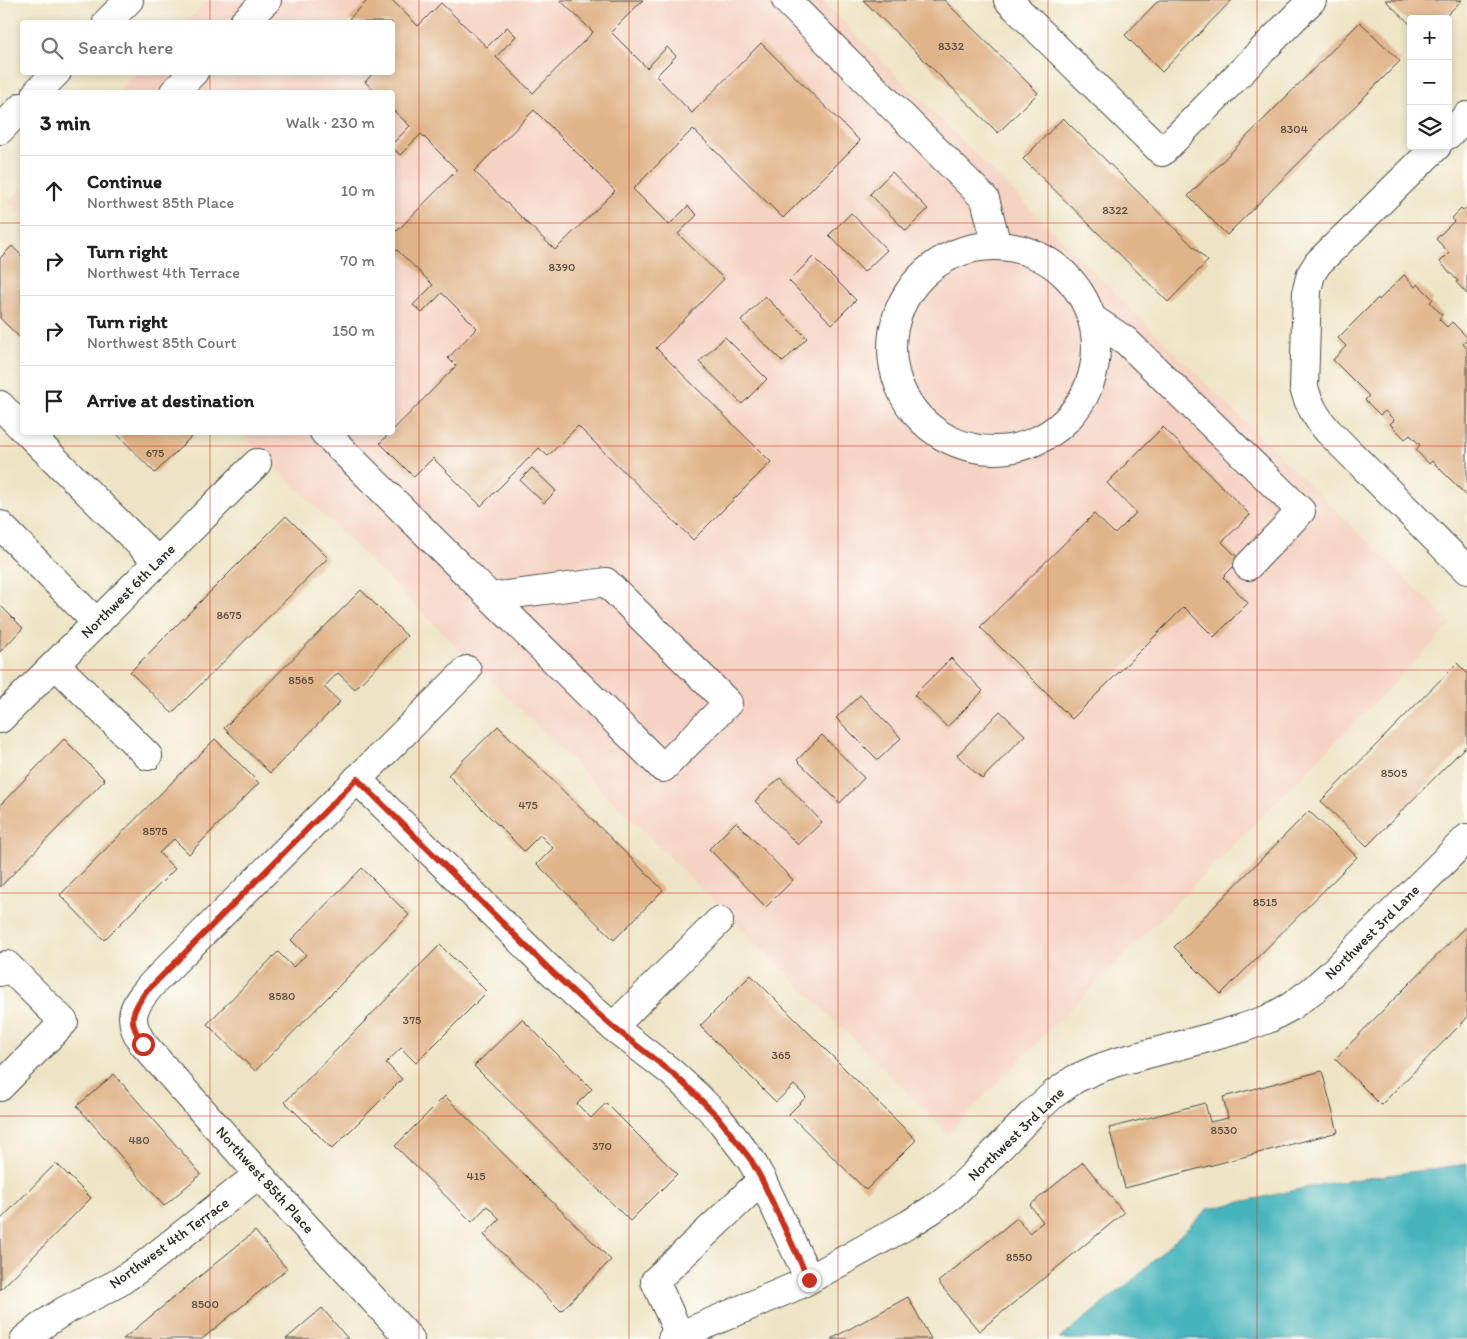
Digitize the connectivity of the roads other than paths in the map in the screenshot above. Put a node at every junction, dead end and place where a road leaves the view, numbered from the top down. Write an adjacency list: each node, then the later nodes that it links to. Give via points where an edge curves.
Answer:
1 (129, 0): 6 (street)
2 (267, 0): 7 (street)
3 (786, 0): 17 (street, via 985,199)
4 (1008, 0): 5 (street, via 1162,152)
5 (1312, 0)
6 (109, 20)
7 (246, 20)
8 (54, 75): 10 (street)
9 (191, 75): 11 (street)
10 (39, 90)
11 (176, 90)
12 (20, 110): 14 (street)
13 (1467, 116): 15 (street)
14 (0, 130)
15 (1452, 131)
16 (1433, 150): 27 (street, via 1318,263 1311,274 1307,290 1304,388 1316,418)
17 (997, 246): 18 (street, via 1023,250 1046,260 1067,276 1083,296); 18 (street, via 971,248 948,257 926,272 909,291 898,314 892,339 893,365 900,390 913,412 931,430 978,450 1004,451 1029,445 1052,433 1071,416 1086,395 1095,370 1097,345)
18 (1093, 320): 26 (street, via 1126,340 1300,511)
19 (0, 405): 20 (street)
20 (20, 426)
21 (31, 435): 25 (street)
22 (327, 435): 28 (street)
23 (257, 463): 25 (street, Northwest 6th Lane)
24 (0, 525): 29 (street)
25 (158, 562): 29 (street, Northwest 6th Lane)
26 (1248, 566)
27 (1467, 570)
28 (491, 597): 28 (street, via 664,768 728,703 606,582)
29 (97, 623): 30 (street, Northwest 6th Lane)
30 (54, 664): 32 (street, Northwest 6th Lane); 33 (street)
31 (466, 670): 34 (street)
32 (0, 719)
33 (148, 756)
34 (357, 779): 38 (street, via 547,967); 40 (street, Northwest 85th Place, via 153,983 133,1014 132,1024 143,1044)
35 (1463, 851): 42 (street, Northwest 3rd Lane, via 1334,972 1290,1007 1242,1028 1117,1062 1075,1079 1054,1094 953,1194 909,1224)
36 (719, 921): 38 (street)
37 (0, 972): 39 (street, via 7,965 64,1022)
38 (613, 1027): 41 (street, via 671,1072 717,1116 751,1160)
39 (0, 1087)
40 (259, 1174): 44 (street, Northwest 4th Terrace, via 144,1265 64,1311); 45 (street, Northwest 85th Place)
41 (762, 1180): 42 (street); 43 (street, via 655,1281)
42 (809, 1280): 43 (street, Northwest 3rd Lane)
43 (676, 1337)
44 (25, 1339)
45 (410, 1339)

